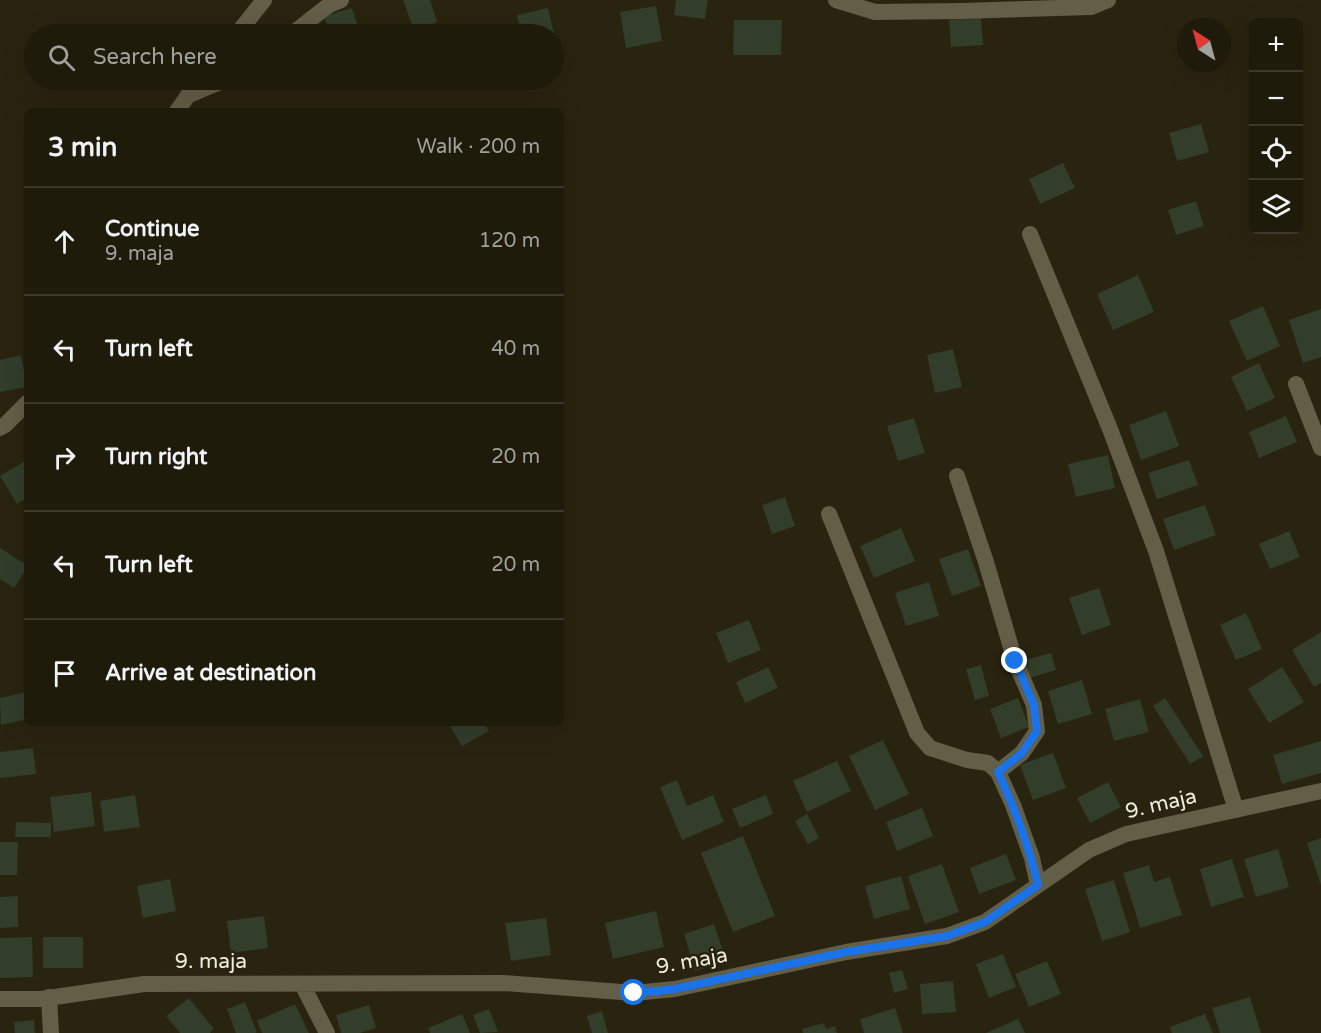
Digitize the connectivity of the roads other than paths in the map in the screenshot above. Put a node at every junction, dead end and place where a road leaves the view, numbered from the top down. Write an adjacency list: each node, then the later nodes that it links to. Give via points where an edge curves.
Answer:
1 (264, 0): 5 (street)
2 (341, 0): 6 (street)
3 (836, 0): 4 (street, via 875,12 1091,7)
4 (1108, 0)
5 (245, 24)
6 (305, 24)
7 (192, 90): 9 (street)
8 (201, 90): 9 (street)
9 (187, 96): 10 (street)
10 (179, 108)
11 (1030, 234): 20 (street, via 1156,551)
12 (1296, 384): 15 (street)
13 (24, 406): 14 (street)
14 (0, 428)
15 (1321, 448)
16 (957, 476): 18 (street, via 1015,661 1034,705 1037,731 1022,753)
17 (829, 514): 18 (street, via 917,734 930,748 988,763)
18 (998, 772): 21 (street, via 1032,858)
19 (1321, 791): 20 (street, 9. maja)
20 (1236, 810): 21 (street, 9. maja, via 1126,834 1089,850)
21 (1038, 885): 22 (street, 9. maja, via 985,922 947,936 846,952 675,989 634,993 504,983)
22 (302, 984): 23 (street, 9. maja, via 144,984); 26 (street)
23 (49, 997): 24 (street, 9. maja); 25 (street)
24 (0, 999)
25 (51, 1033)
26 (327, 1033)

